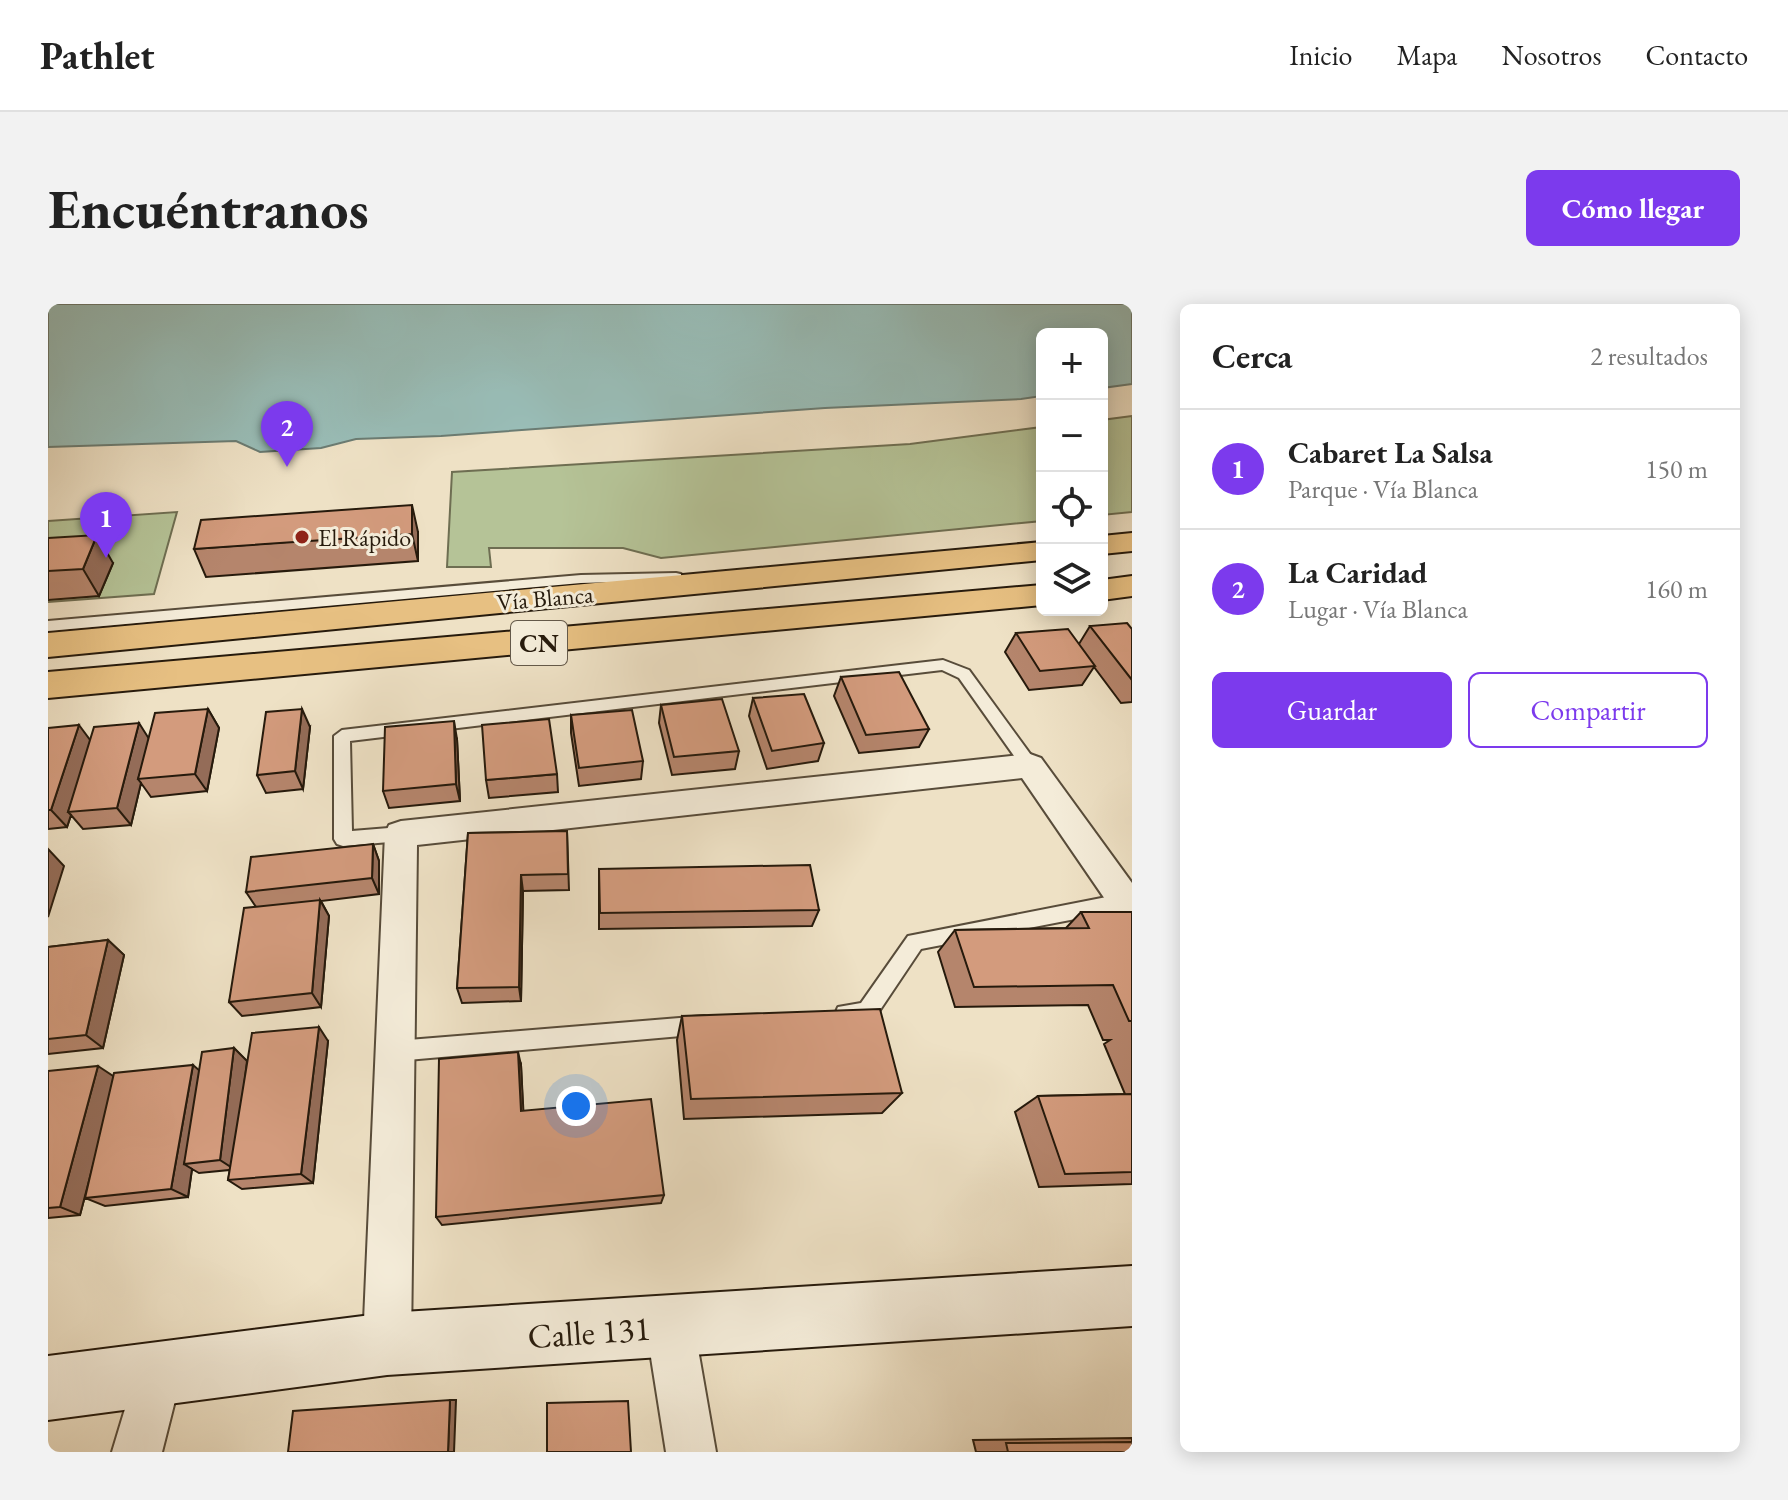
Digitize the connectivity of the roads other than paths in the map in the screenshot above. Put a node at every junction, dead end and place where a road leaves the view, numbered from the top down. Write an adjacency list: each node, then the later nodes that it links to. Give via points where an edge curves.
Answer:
1 (1132, 542): 2 (highway)
2 (1108, 544)
3 (1036, 552): 4 (highway, Vía Blanca / CN)
4 (782, 575): 6 (lane, via 581,579); 7 (highway, Vía Blanca / CN)
5 (1036, 596): 8 (highway, Vía Blanca / CN)
6 (48, 626)
7 (48, 645)
8 (48, 685)
9 (1030, 766): 10 (street); 10 (lane, via 964,674 943,665 342,736 343,839); 11 (street)
10 (401, 834): 14 (street)
11 (1129, 906): 12 (lane, via 915,942 867,1012)
12 (820, 1016)
13 (726, 1023): 14 (lane)
14 (396, 1051): 17 (street)
15 (1132, 1296): 16 (street, Calle 131)
16 (670, 1326): 17 (street, Calle 131); 21 (street)
17 (387, 1344): 18 (street, Calle 131)
18 (158, 1373): 19 (street, Calle 131); 20 (street)
19 (48, 1388)
20 (137, 1452)
21 (691, 1452)

